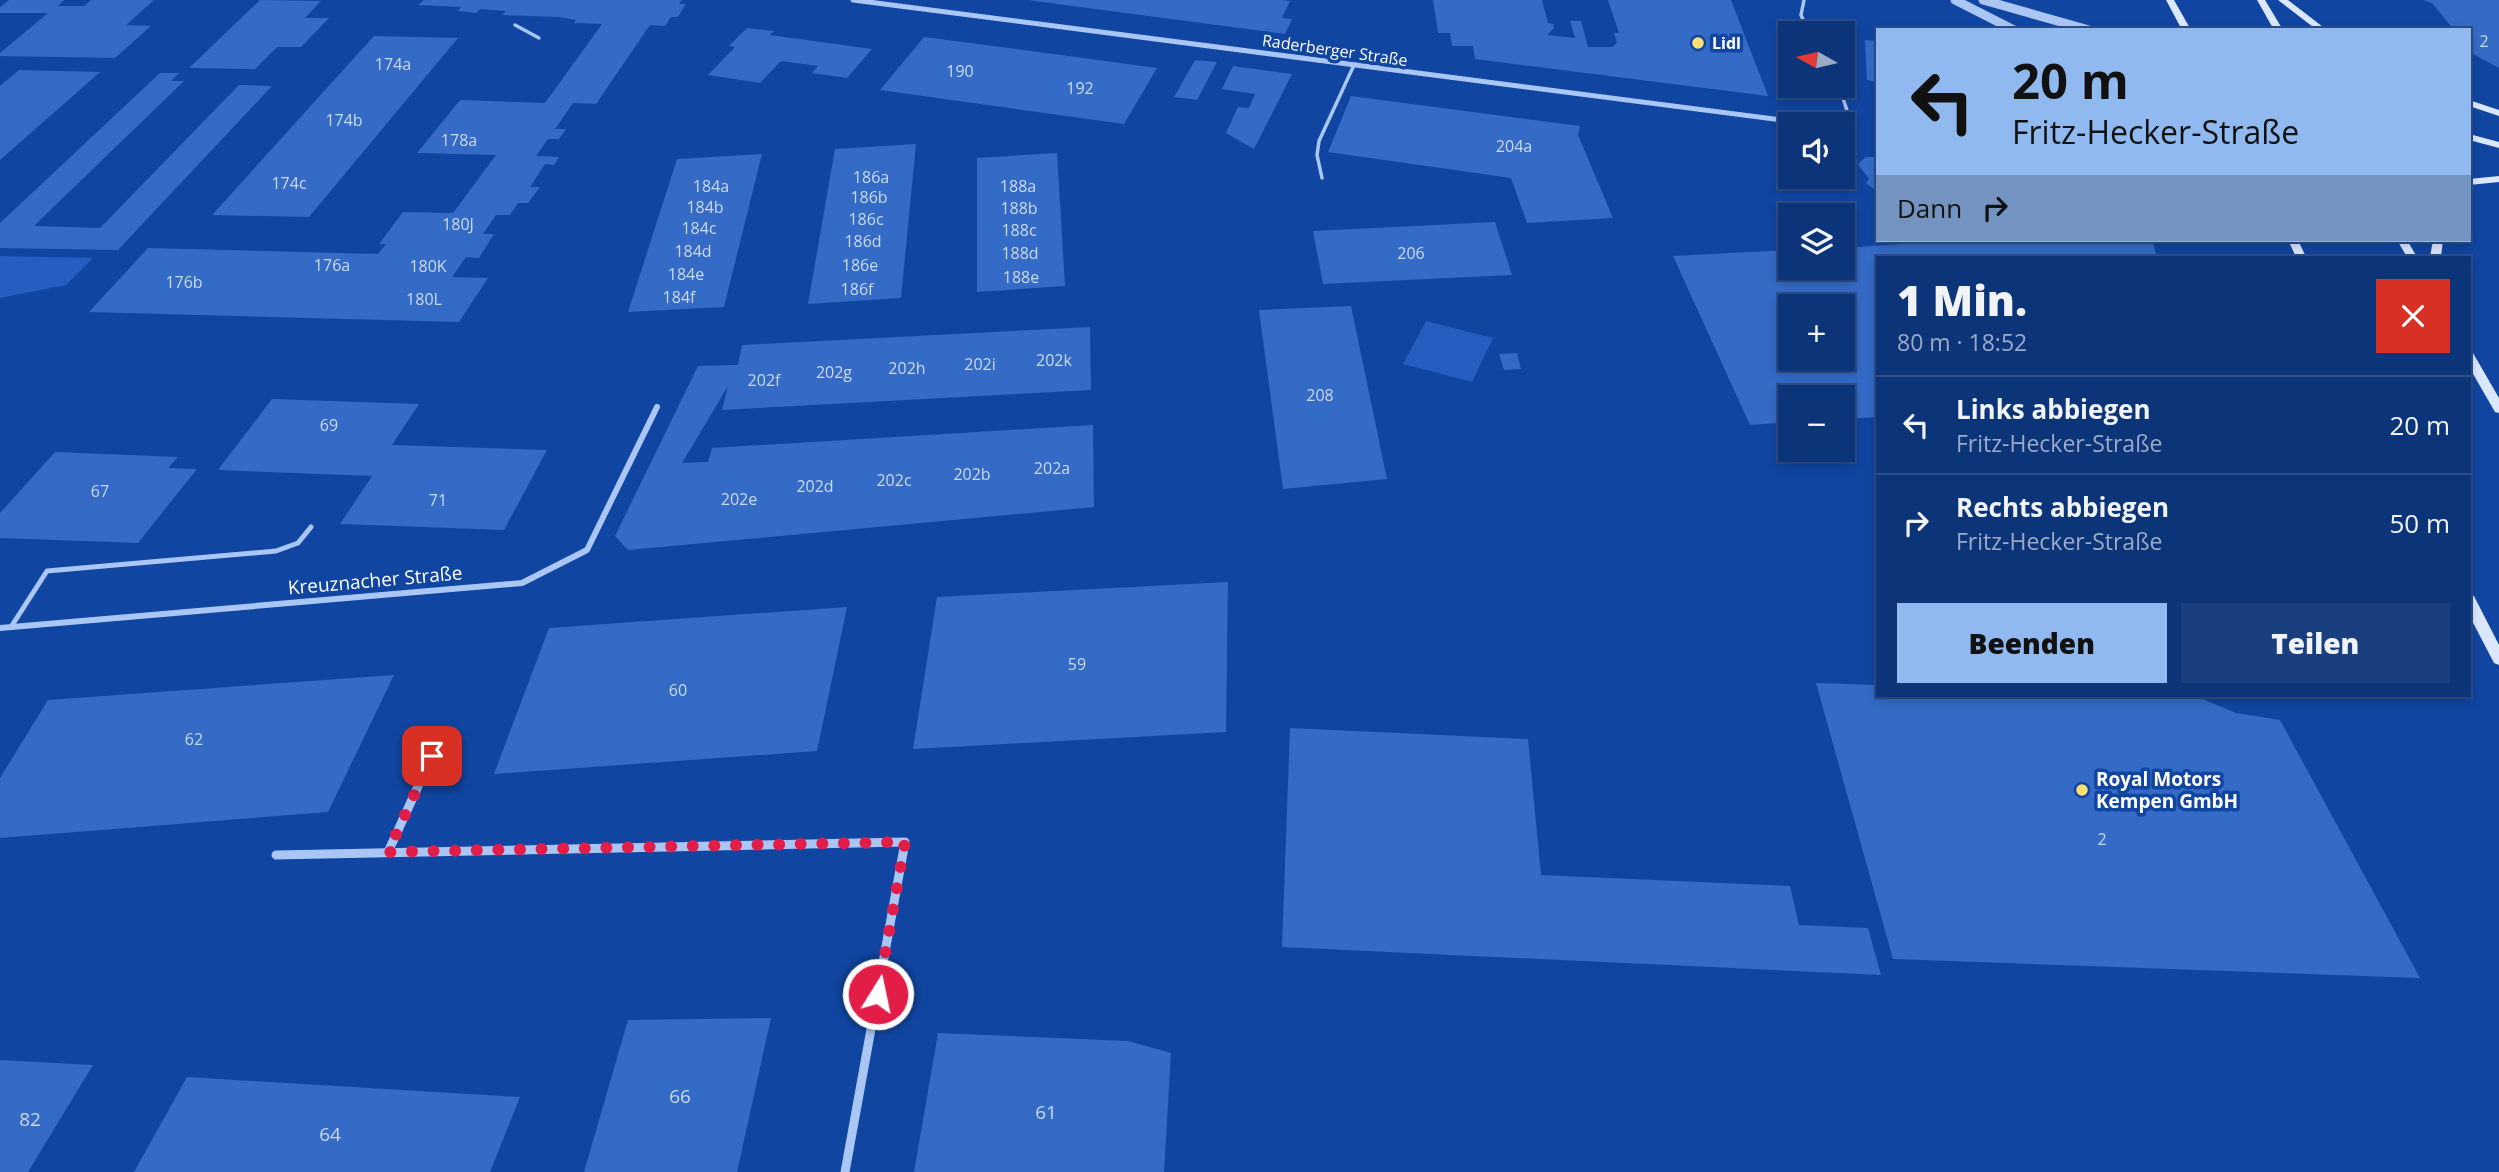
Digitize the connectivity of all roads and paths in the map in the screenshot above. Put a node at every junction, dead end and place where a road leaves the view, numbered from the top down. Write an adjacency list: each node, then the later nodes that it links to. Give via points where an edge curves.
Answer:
1 (853, 0): 16 (street, Raderberger Straße)
2 (1804, 0): 8 (lane)
3 (1955, 0): 10 (street)
4 (1983, 0): 11 (street)
5 (2170, 0): 12 (main road)
6 (2261, 0): 13 (main road)
7 (2281, 0): 14 (main road)
8 (1804, 21)
9 (514, 25): 15 (lane)
10 (2010, 28)
11 (2081, 28)
12 (2186, 28)
13 (2278, 28)
14 (2320, 28)
15 (539, 38)
16 (1354, 65): 19 (street, Raderberger Straße); 22 (lane, via 1319,141)
17 (2471, 104): 18 (main road)
18 (2499, 113)
19 (1778, 120)
20 (2471, 137): 21 (main road)
21 (2499, 145)
22 (1322, 178)
23 (2499, 179): 24 (main road)
24 (2471, 182)
25 (2471, 360): 27 (main road)
26 (657, 407): 30 (street, Kreuznacher Straße, via 587,550 522,583)
27 (2499, 409)
28 (311, 527): 30 (lane, via 298,543 276,551 47,571)
29 (2471, 604): 32 (main road)
30 (11, 627): 31 (street, Kreuznacher Straße)
31 (0, 628)
32 (2499, 659)
33 (432, 756): 34 (street)
34 (388, 852): 35 (street); 36 (street, via 905,842)
35 (276, 855)
36 (845, 1172)

